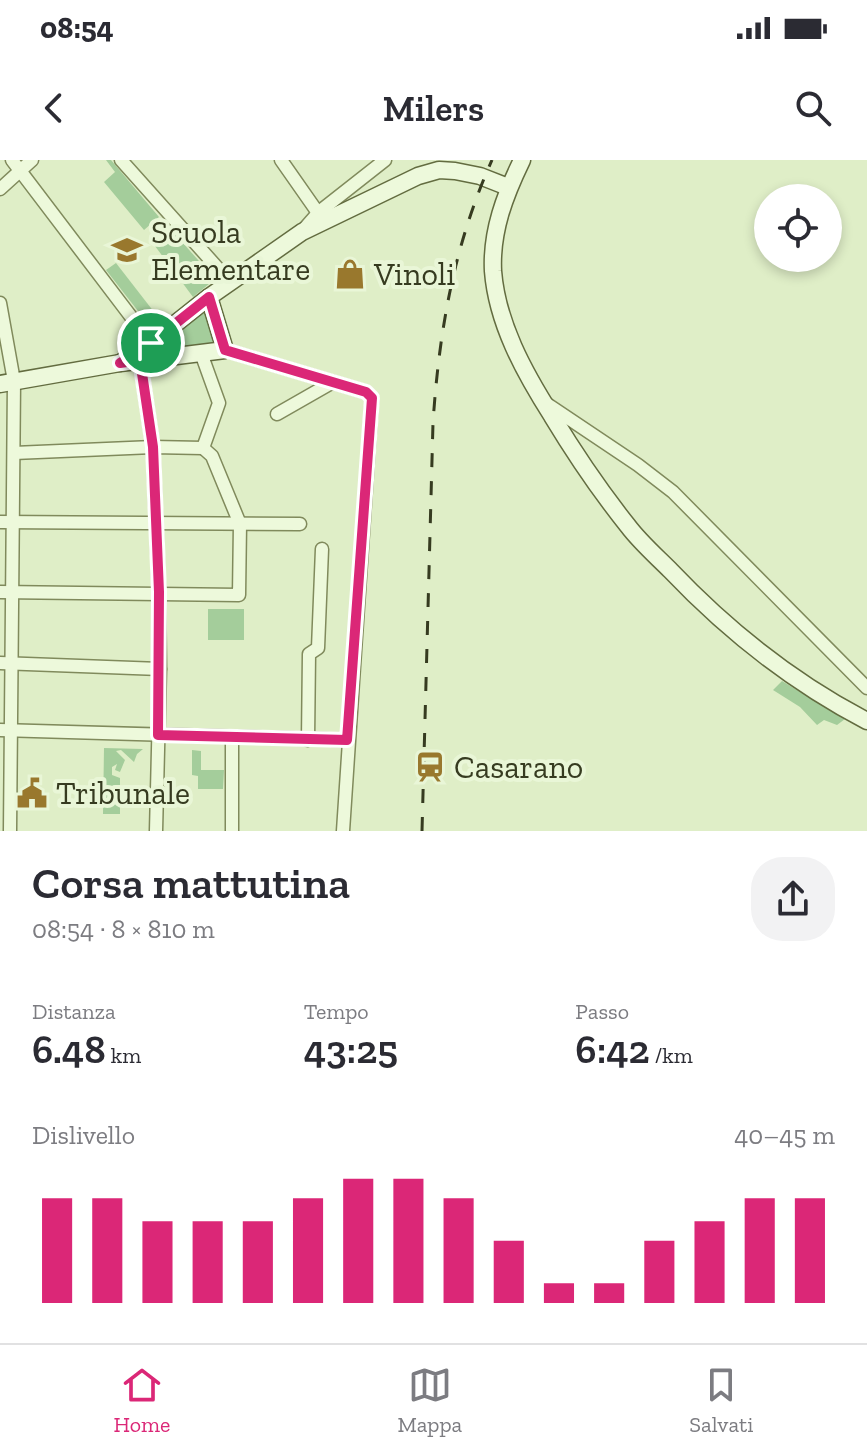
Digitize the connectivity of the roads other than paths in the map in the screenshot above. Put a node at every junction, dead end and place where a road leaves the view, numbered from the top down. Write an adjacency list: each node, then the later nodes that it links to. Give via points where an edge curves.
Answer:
1 (32, 160): 6 (street)
2 (121, 160): 10 (street)
3 (281, 160): 9 (street)
4 (385, 160): 9 (street)
5 (522, 160): 7 (street)
6 (16, 165): 8 (street); 13 (street)
7 (508, 187): 9 (street, via 467,173 430,172); 21 (street, via 494,238 495,285 507,329)
8 (0, 189)
9 (321, 217): 10 (street)
10 (231, 283): 11 (street)
11 (209, 297): 13 (street); 14 (street)
12 (0, 303): 19 (street)
13 (158, 338): 16 (street); 18 (street)
14 (225, 350): 15 (street); 20 (street)
15 (201, 353): 16 (street); 26 (street, via 219,403)
16 (171, 357): 17 (street)
17 (140, 360): 18 (street); 25 (street)
18 (120, 363): 19 (street)
19 (7, 382): 23 (street)
20 (333, 382): 22 (street); 44 (street, via 366,392 373,403)
21 (542, 401): 38 (street, via 673,492); 39 (street, via 629,528 710,611 800,682)
22 (277, 414)
23 (14, 435): 24 (street); 27 (street)
24 (0, 438)
25 (153, 447): 26 (street); 27 (street); 30 (street)
26 (203, 448): 31 (street, via 212,456)
27 (14, 453): 28 (street)
28 (15, 520): 29 (street); 30 (street); 34 (street)
29 (0, 522)
30 (155, 524): 31 (street); 35 (street)
31 (240, 524): 32 (street); 35 (street, via 239,595)
32 (300, 524)
33 (322, 549): 43 (street, via 318,648 309,654)
34 (6, 592): 35 (street); 36 (street)
35 (159, 592): 37 (street)
36 (6, 663): 37 (street); 40 (street)
37 (160, 669): 41 (street)
38 (867, 688)
39 (867, 721)
40 (5, 730): 41 (street); 45 (street)
41 (158, 735): 42 (street); 46 (street)
42 (232, 737): 43 (street); 47 (street)
43 (308, 740): 44 (street)
44 (347, 740): 48 (street)
45 (10, 831)
46 (156, 831)
47 (232, 831)
48 (343, 831)

